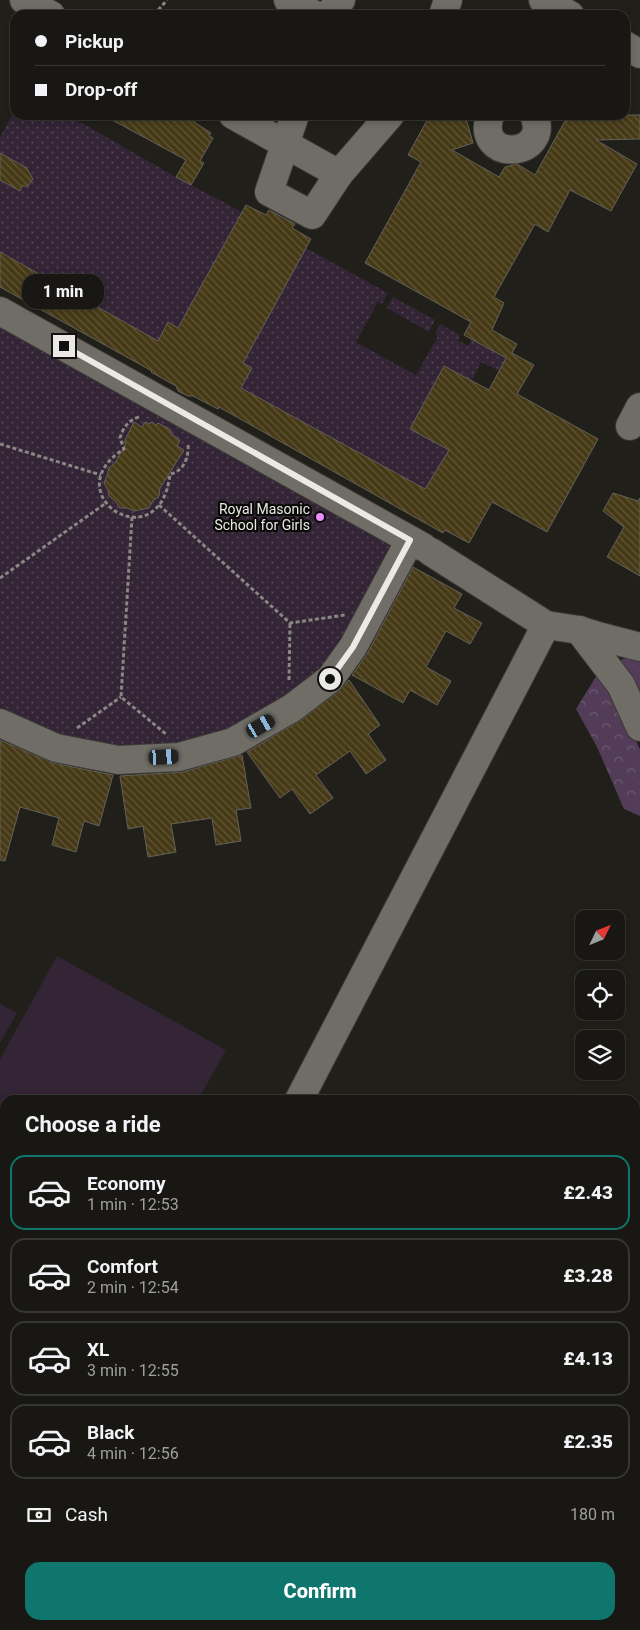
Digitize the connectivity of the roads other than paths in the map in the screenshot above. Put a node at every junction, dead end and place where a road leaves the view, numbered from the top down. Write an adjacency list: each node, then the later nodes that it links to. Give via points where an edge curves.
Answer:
1 (24, 0): 5 (lane)
2 (288, 0): 6 (lane)
3 (341, 0): 7 (lane)
4 (543, 0): 8 (lane)
5 (43, 10)
6 (306, 10)
7 (332, 10)
8 (561, 10)
9 (242, 120): 14 (lane)
10 (293, 120): 14 (lane)
11 (386, 120): 15 (lane)
12 (488, 120): 13 (lane, via 490,138 502,149 519,150 532,141 536,133)
13 (535, 120)
14 (286, 144): 15 (lane); 15 (lane, via 269,192 312,216)
15 (339, 174)
16 (0, 311): 17 (lane)
17 (422, 546): 18 (lane); 21 (lane, via 372,610 353,647 330,679 289,710 233,742 179,756 118,760 52,746)
18 (546, 625): 19 (lane); 23 (lane)
19 (579, 630): 20 (lane); 22 (lane, via 622,685)
20 (640, 647)
21 (0, 723)
22 (640, 727)
23 (302, 1095)

